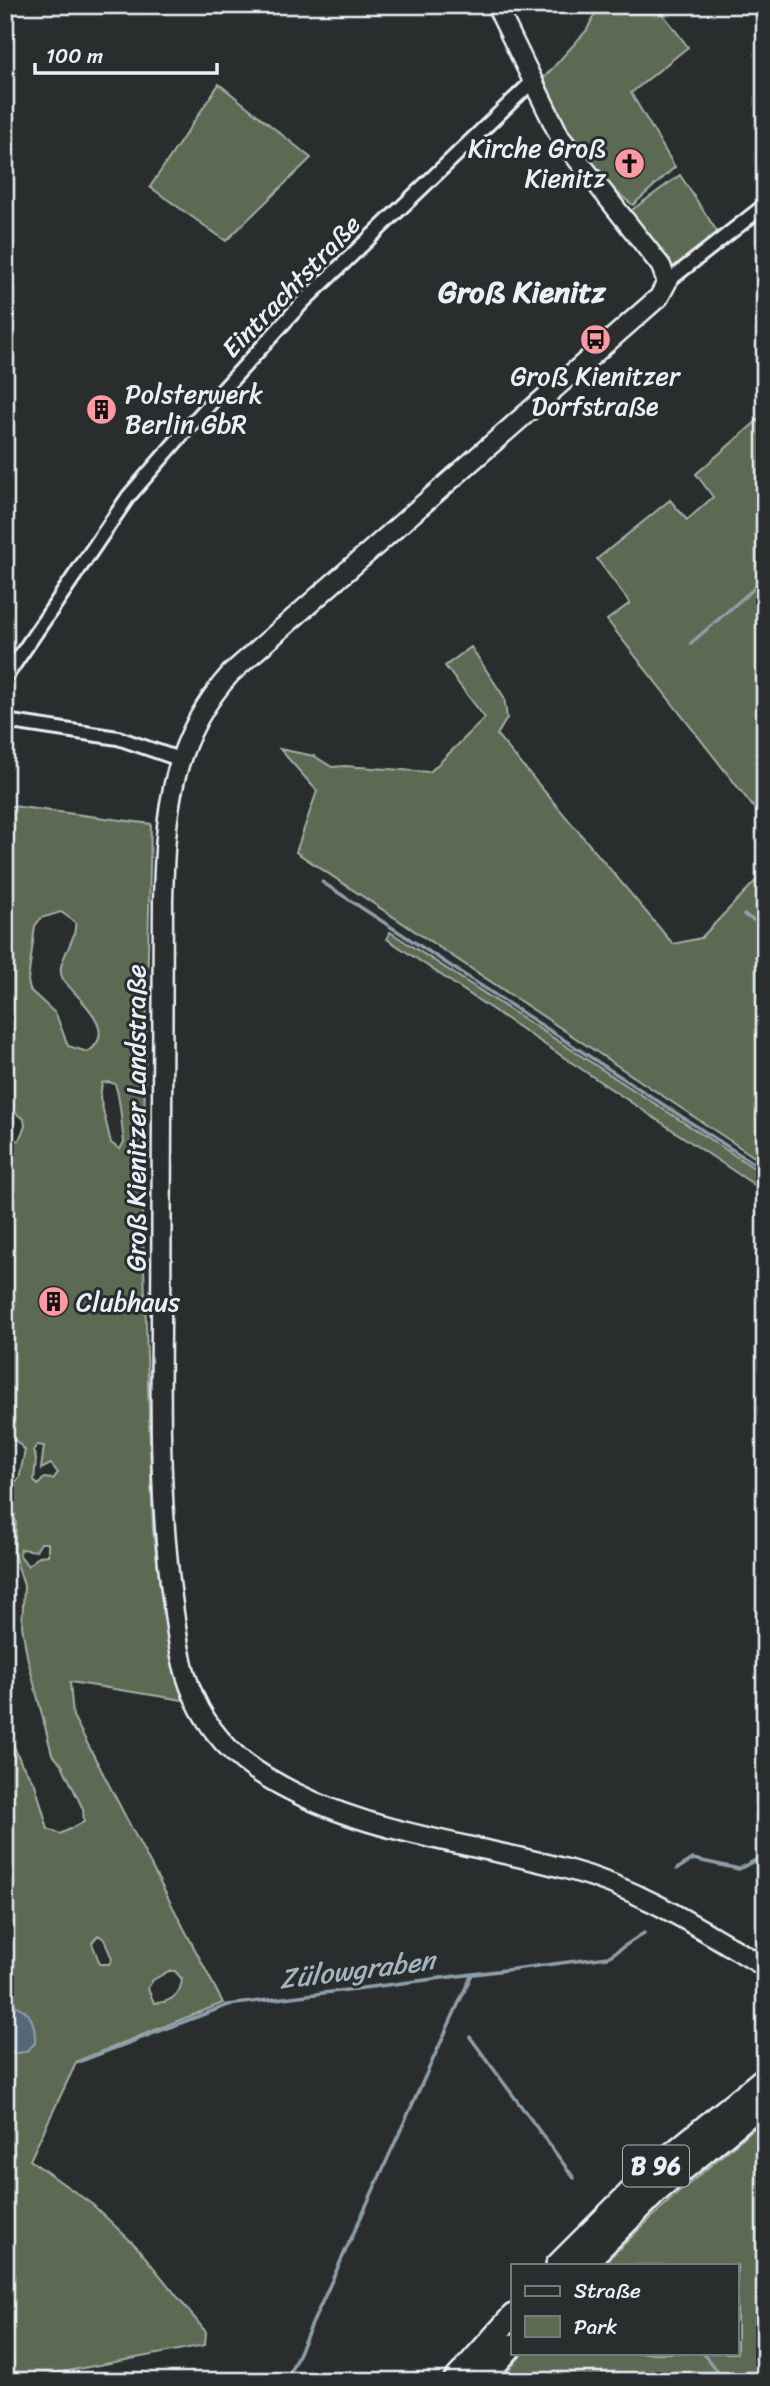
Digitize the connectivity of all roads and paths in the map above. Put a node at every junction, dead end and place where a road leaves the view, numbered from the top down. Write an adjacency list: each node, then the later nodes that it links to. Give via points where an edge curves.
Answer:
1 (496, 5): 2 (main road)
2 (533, 81): 4 (main road, via 560,137 661,266); 5 (street, Eintrachtstraße, via 303,302 187,429 128,497)
3 (765, 205): 4 (street)
4 (667, 282): 7 (main road, via 659,297 231,673 208,704)
5 (5, 678)
6 (5, 721): 7 (street, via 118,738)
7 (179, 759): 8 (main road, Groß Kienitzer Landstraße, via 167,812 163,914 161,1493 177,1631 194,1696 228,1748 285,1787 406,1835 533,1861 617,1886)
8 (765, 1967)
9 (765, 2077): 11 (highway, B 96, via 653,2169)
10 (765, 2102): 12 (highway, B 96, via 658,2192)
11 (558, 2264)
12 (585, 2264)
13 (511, 2317): 15 (highway)
14 (511, 2347): 16 (highway)
15 (454, 2381)
16 (481, 2381)

